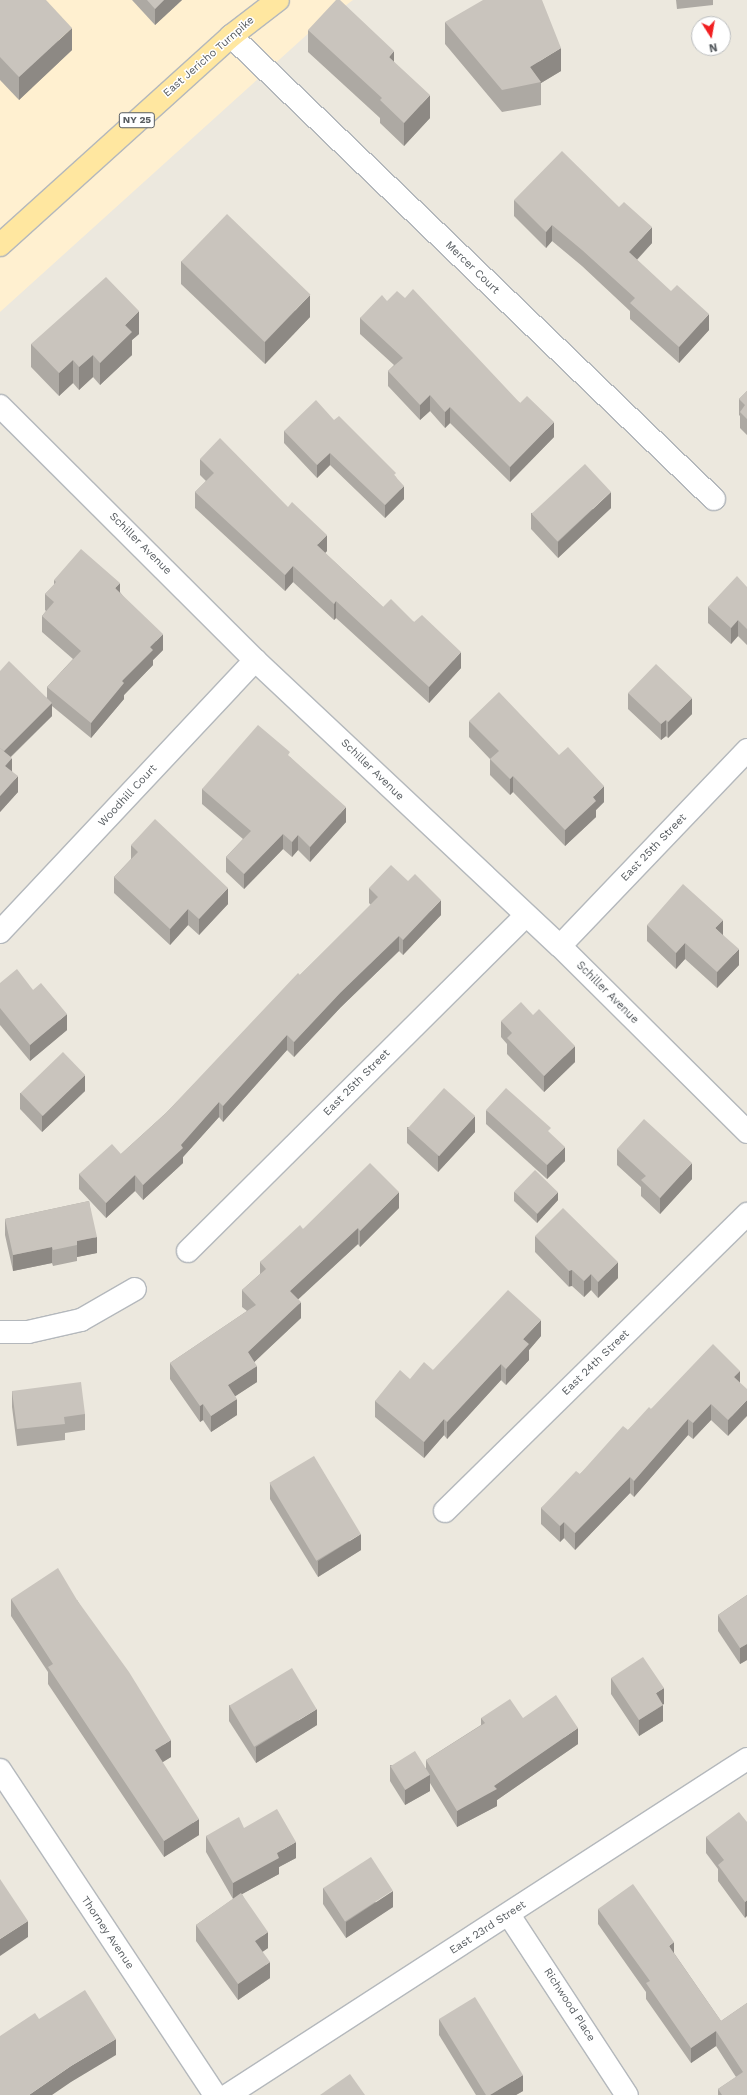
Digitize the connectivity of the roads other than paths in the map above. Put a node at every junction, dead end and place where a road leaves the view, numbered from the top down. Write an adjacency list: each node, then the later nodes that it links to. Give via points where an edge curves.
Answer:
1 (278, 0): 2 (main road, East Jericho Turnpike / NY 25)
2 (231, 36): 3 (main road, East Jericho Turnpike / NY 25); 5 (street, Mercer Court)
3 (0, 245)
4 (0, 406): 6 (street, Schiller Avenue)
5 (714, 499)
6 (256, 660): 8 (street, Schiller Avenue); 9 (street, Woodhill Court)
7 (747, 750): 10 (street, East 25th Street)
8 (525, 916): 10 (street, Schiller Avenue); 13 (street, East 25th Street)
9 (0, 932)
10 (560, 946): 11 (street, Schiller Avenue)
11 (747, 1132)
12 (747, 1214): 16 (street, East 24th Street)
13 (188, 1251)
14 (135, 1289): 15 (street, via 81,1320 28,1332)
15 (0, 1332)
16 (445, 1511)
17 (747, 1759): 19 (street, East 23rd Street)
18 (0, 1770): 20 (street, Thorney Avenue)
19 (510, 1915): 21 (street, East 23rd Street); 22 (street, Richwood Place)
20 (215, 2095)
21 (228, 2095)
22 (628, 2095)

